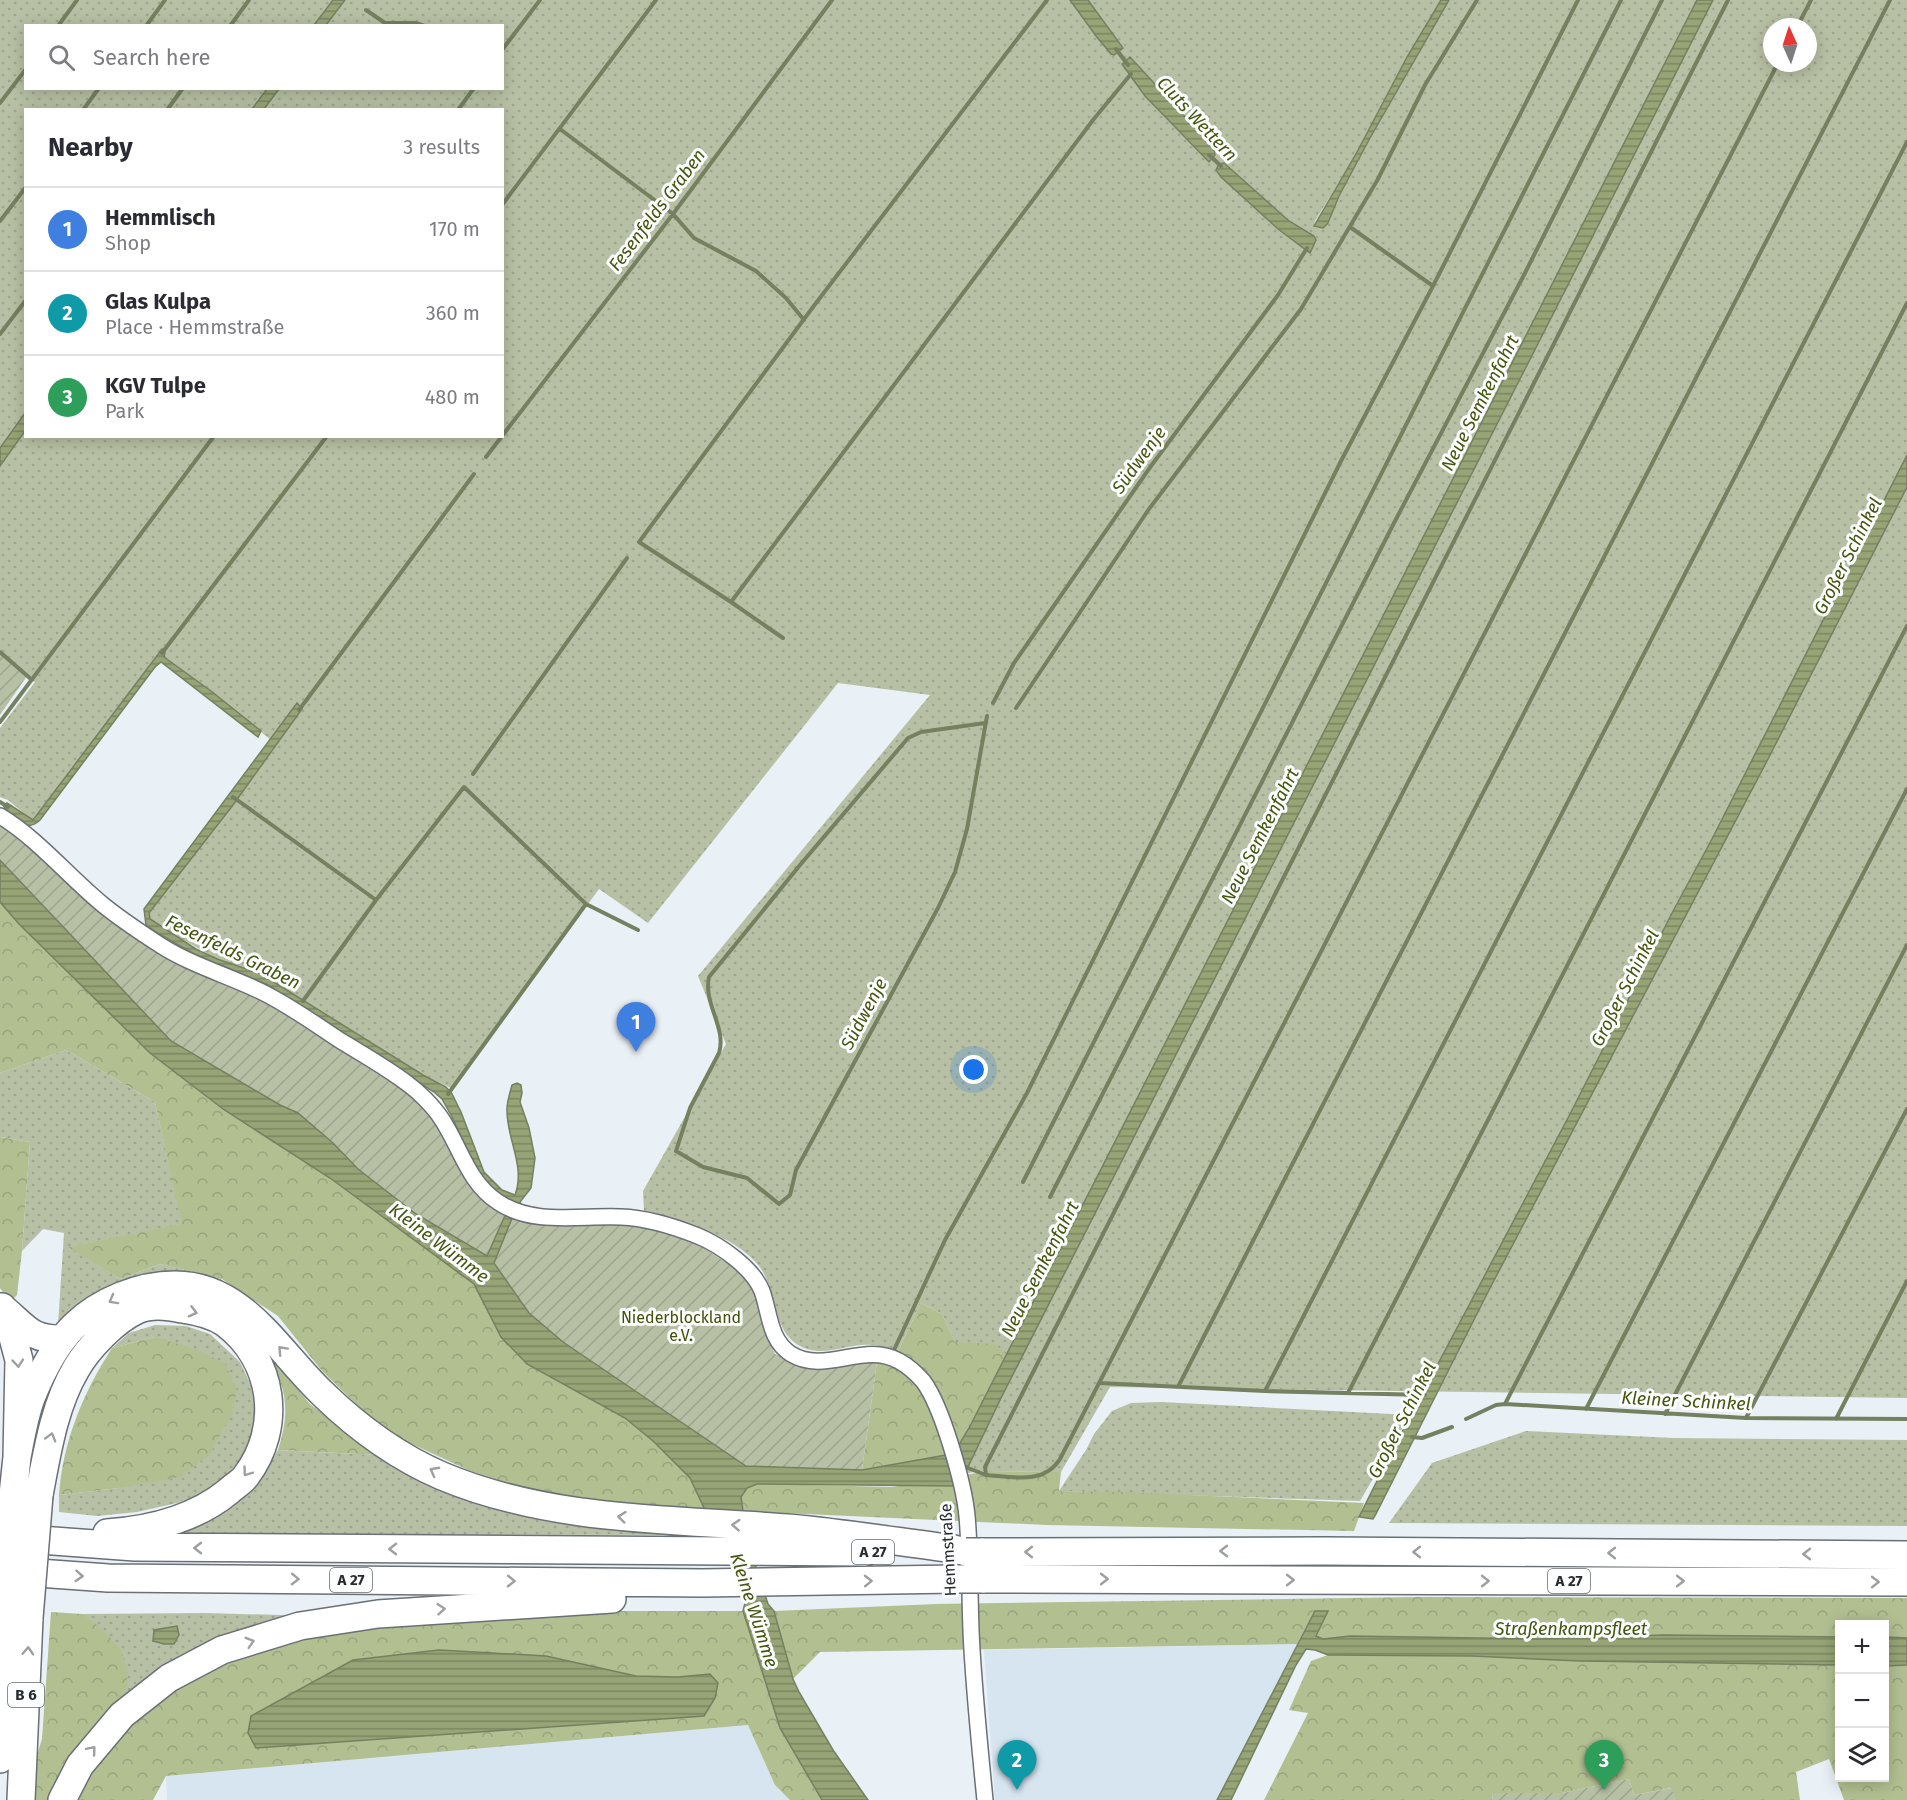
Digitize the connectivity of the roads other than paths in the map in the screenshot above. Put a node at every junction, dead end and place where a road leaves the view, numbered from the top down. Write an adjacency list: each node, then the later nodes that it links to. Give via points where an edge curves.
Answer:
1 (0, 816): 17 (street, Hemmstraße, via 135,929 168,950 288,1006 411,1086 440,1116 475,1179 501,1205 520,1213 566,1218 648,1219 701,1237 752,1274 762,1291 777,1341 793,1355 821,1362 878,1353 896,1359 924,1382 952,1452 966,1515)
2 (1, 1306): 3 (highway, via 34,1336); 4 (highway, one-way to 4, via 19,1360)
3 (63, 1340): 4 (highway, B 6, via 31,1397); 8 (highway, one-way to 3, via 680,1521 549,1508 440,1475 384,1444 351,1419 322,1394 242,1308 198,1289 159,1286 122,1295 75,1325)
4 (17, 1457): 5 (highway, B 6)
5 (26, 1495): 6 (highway, one-way to 6, via 76,1369 102,1335 138,1310 165,1306 223,1322 243,1339 258,1361 266,1383 269,1419 261,1451 245,1478 215,1502 178,1519 119,1532); 13 (highway, B 6, bridge)
6 (0, 1531)
7 (0, 1537): 8 (highway, A 27, one-way to 7, via 682,1551 135,1547)
8 (790, 1540): 9 (highway, A 27, one-way to 8, via 964,1551)
9 (1907, 1555)
10 (0, 1570): 12 (highway, A 27, one-way to 12, via 108,1578)
11 (1907, 1582): 12 (highway, A 27, one-way to 11, via 969,1579)
12 (703, 1589): 16 (highway, one-way to 12, via 80,1765 122,1715 169,1678 222,1650 300,1626 378,1614)
13 (18, 1618): 14 (highway, B 6); 15 (highway, B 6, one-way to 13)
14 (0, 1759)
15 (21, 1800)
16 (62, 1800)
17 (985, 1800)

